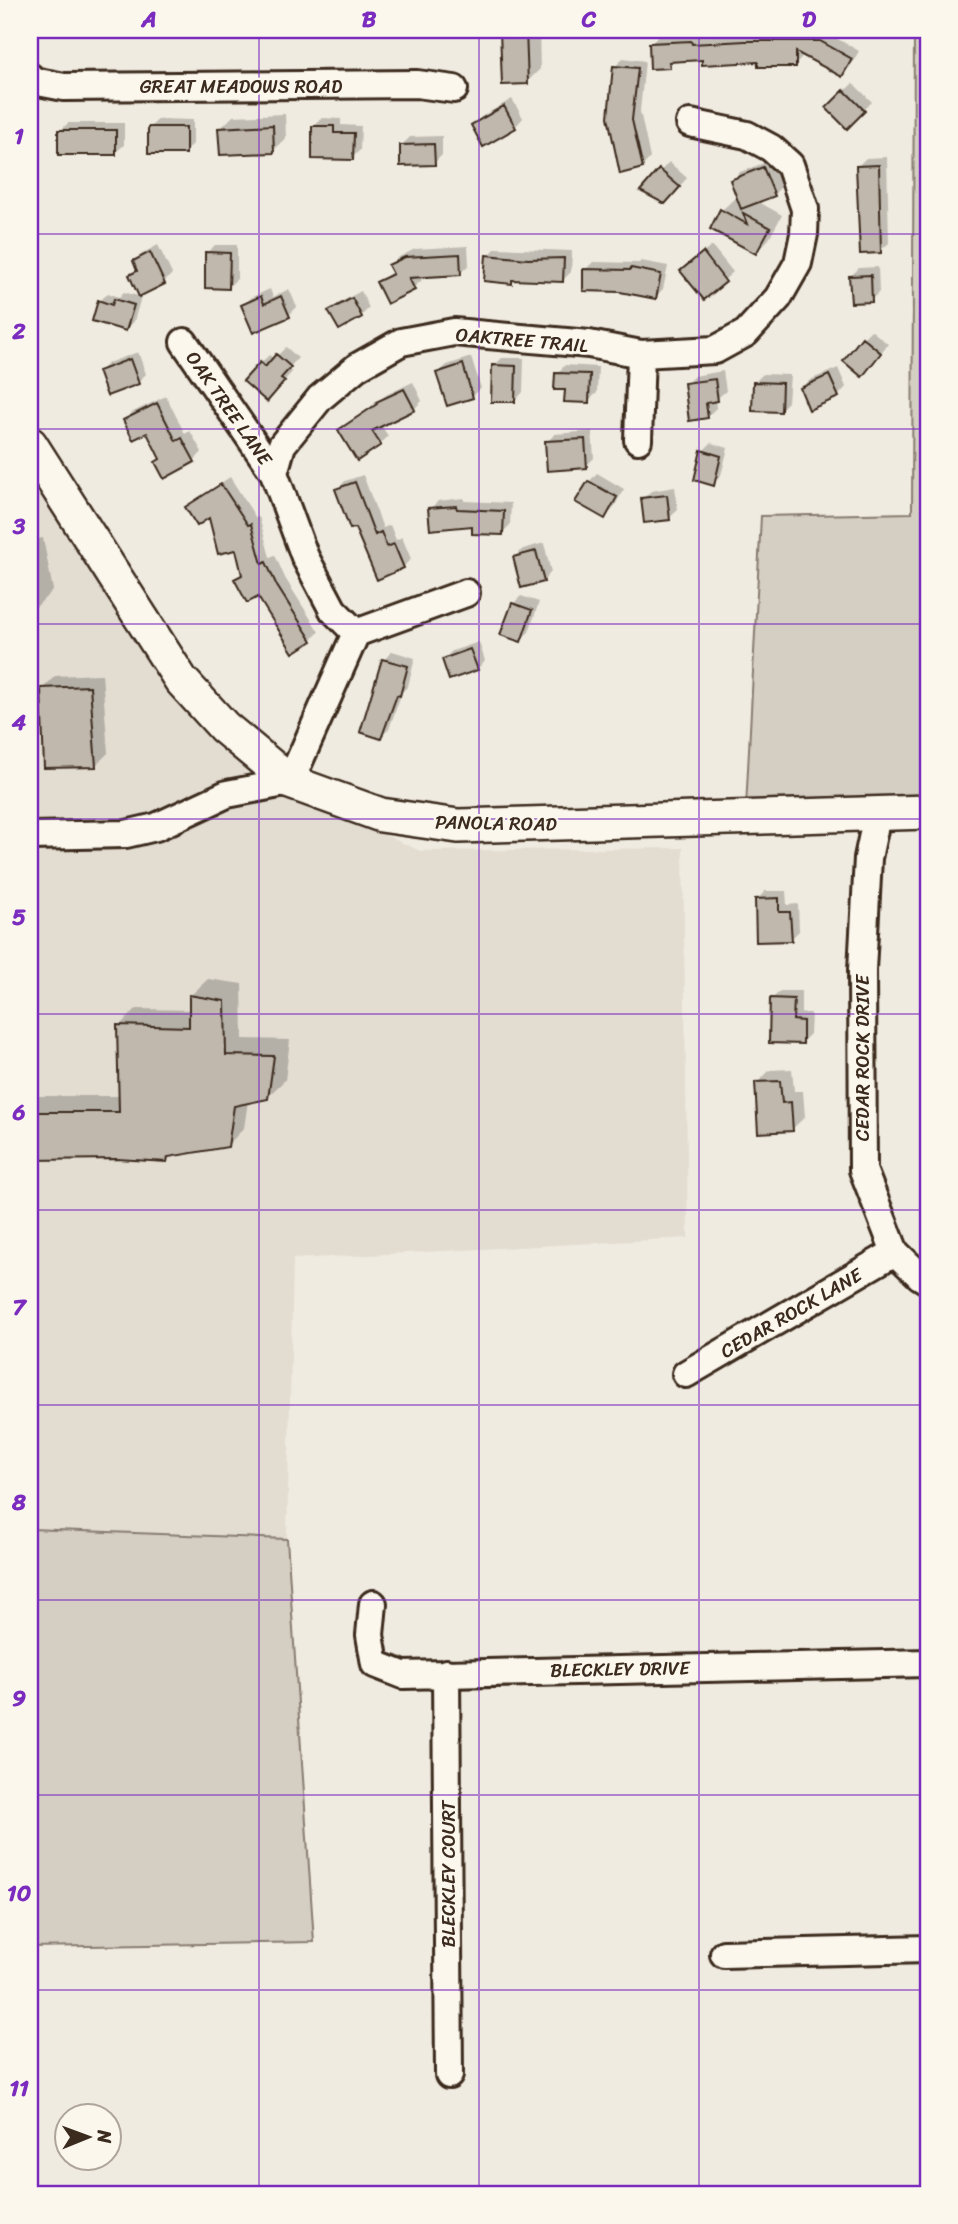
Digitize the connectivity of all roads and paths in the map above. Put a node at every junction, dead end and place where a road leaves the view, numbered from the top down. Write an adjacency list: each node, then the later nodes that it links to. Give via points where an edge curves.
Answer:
1 (30, 77): 2 (street, GREAT MEADOWS ROAD, via 64,87 418,84)
2 (454, 89)
3 (690, 123): 5 (street, OAKTREE TRAIL, via 747,135 790,165 805,209 804,234 797,263 778,298 746,333 715,350)
4 (184, 342): 8 (street, OAK TREE LANE)
5 (641, 354): 6 (street); 8 (street, OAKTREE TRAIL, via 589,344 454,332 401,342 357,367 320,398 282,445)
6 (638, 440)
7 (30, 444): 11 (main road, PANOLA ROAD, via 181,680)
8 (274, 473): 10 (street, via 311,568 333,610)
9 (466, 593): 10 (street)
10 (356, 633): 12 (street)
11 (249, 748): 12 (main road, PANOLA ROAD); 13 (street, via 246,768)
12 (290, 782): 13 (street); 15 (main road, PANOLA ROAD, via 381,815 458,826)
13 (227, 794): 16 (street, via 156,827 127,834)
14 (928, 812): 15 (main road, PANOLA ROAD)
15 (877, 816): 17 (street, CEDAR ROCK DRIVE, via 868,858 862,970 863,1170)
16 (30, 836)
17 (895, 1251): 18 (street, CEDAR ROCK DRIVE); 19 (street, CEDAR ROCK LANE)
18 (928, 1281)
19 (686, 1374)
20 (373, 1604): 22 (street, BLECKLEY DRIVE, via 370,1635 375,1664 403,1675)
21 (928, 1663): 22 (street, BLECKLEY DRIVE)
22 (446, 1673): 25 (street, BLECKLEY COURT)
23 (928, 1949): 24 (street)
24 (724, 1954)
25 (449, 2075)

